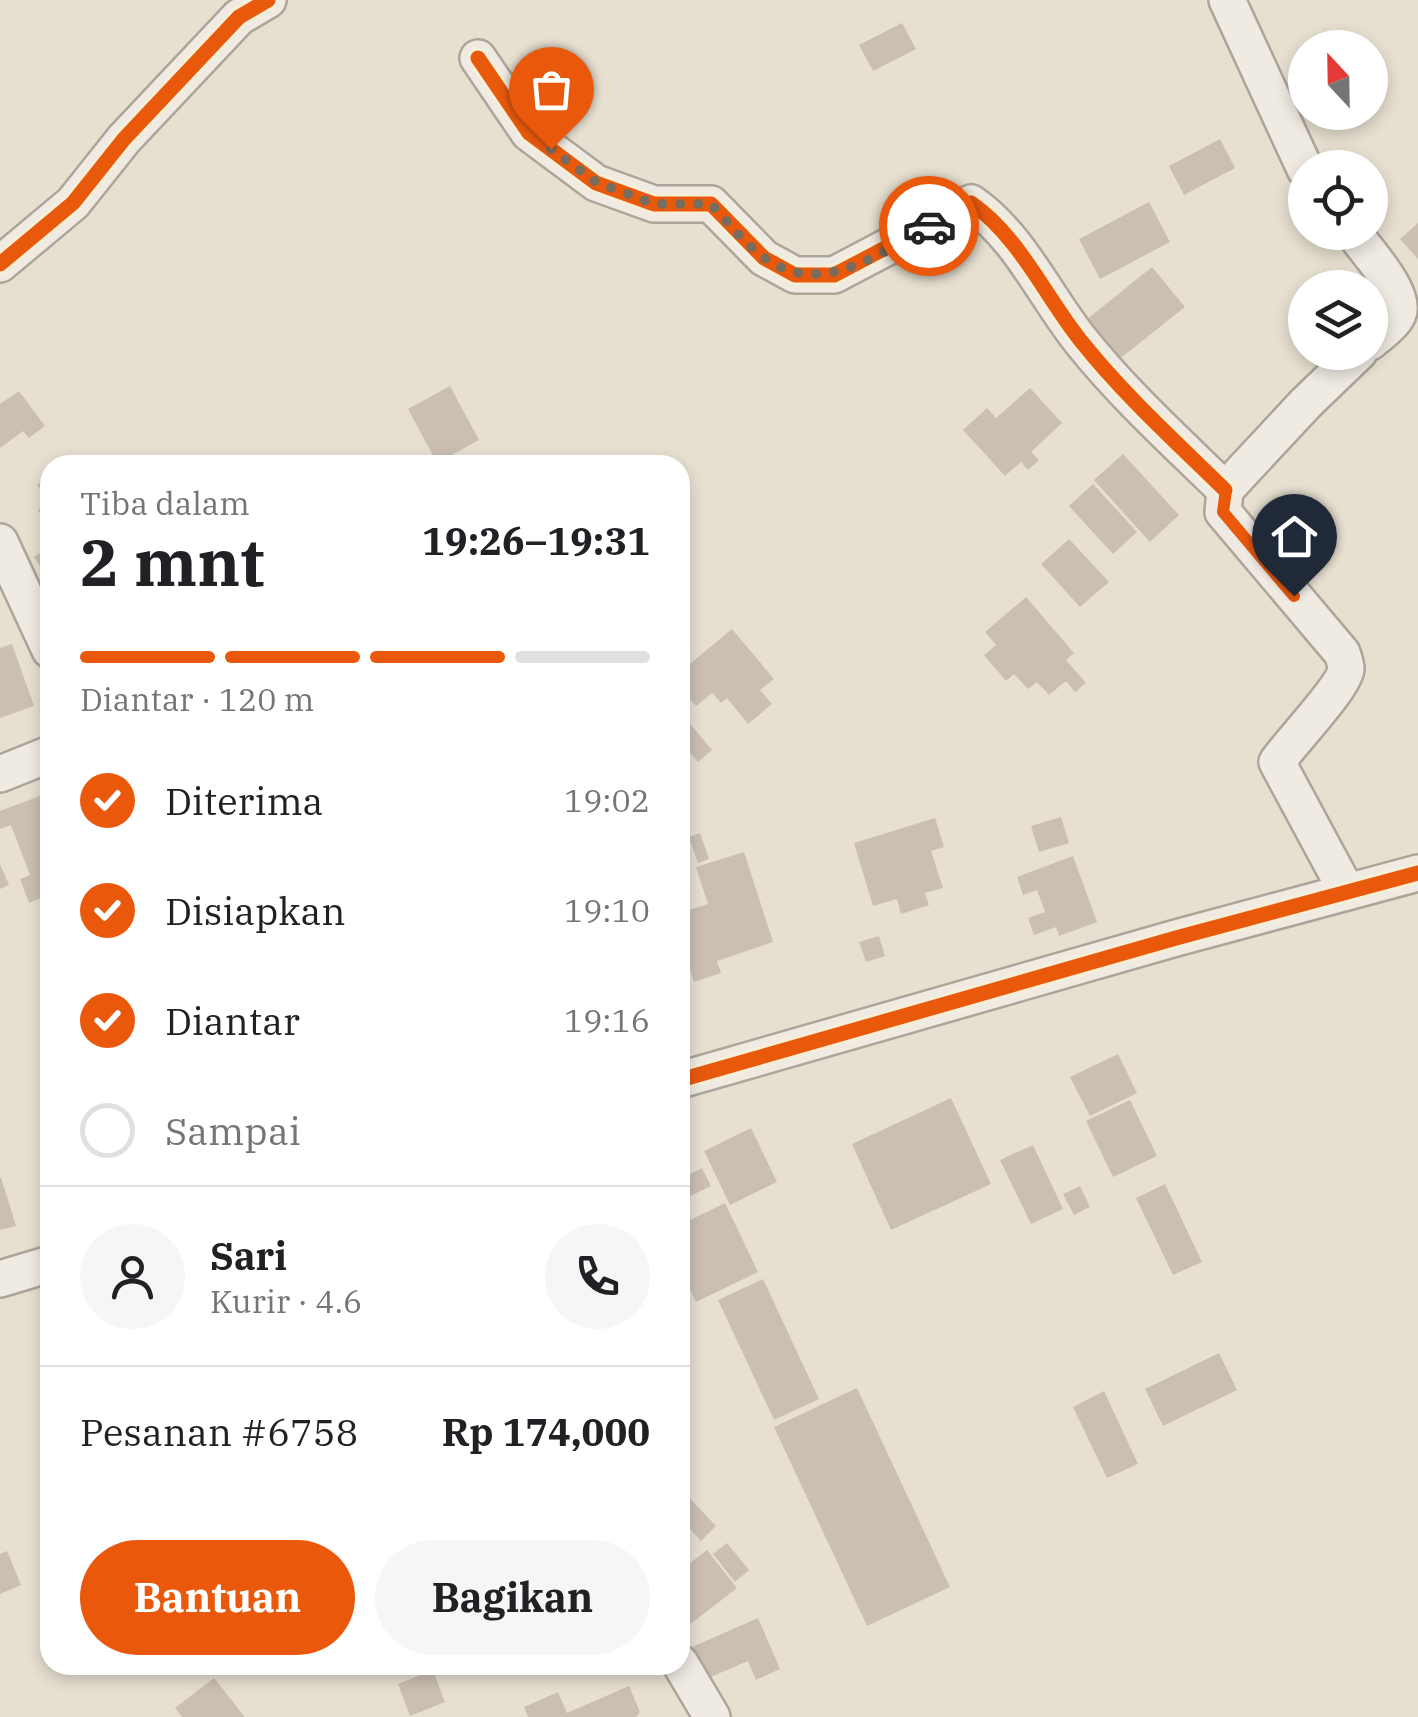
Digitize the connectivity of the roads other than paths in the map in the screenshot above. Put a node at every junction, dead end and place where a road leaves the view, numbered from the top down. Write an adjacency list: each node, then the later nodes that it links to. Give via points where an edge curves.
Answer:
1 (268, 0): 6 (street, via 239,17 73,203)
2 (1227, 0): 4 (street)
3 (478, 58): 11 (street, via 528,133 596,182 654,204 711,204 764,258 795,276 834,275 971,203 992,217 1125,392)
4 (1296, 150)
5 (1367, 250): 7 (street)
6 (0, 264)
7 (1382, 270)
8 (1388, 278): 9 (street, via 1399,305)
9 (1388, 325)
10 (1341, 370): 11 (street)
11 (1226, 490): 17 (street, via 1223,512 1342,653 1346,671 1336,690 1277,762)
12 (0, 542): 13 (street)
13 (40, 628)
14 (40, 758): 15 (street)
15 (0, 774)
16 (1418, 873): 17 (street)
17 (1347, 892): 18 (street)
18 (690, 1077)
19 (40, 1267): 20 (street)
20 (0, 1278)
21 (688, 1675): 22 (street)
22 (712, 1717)

